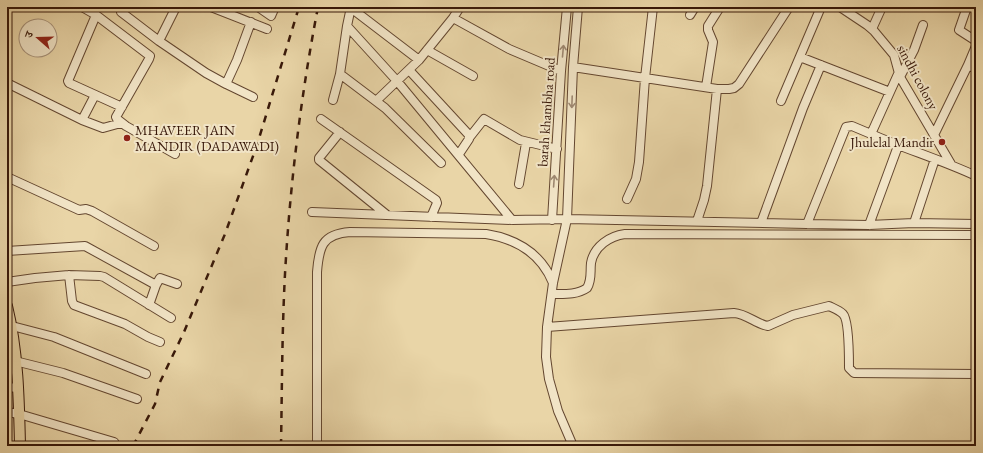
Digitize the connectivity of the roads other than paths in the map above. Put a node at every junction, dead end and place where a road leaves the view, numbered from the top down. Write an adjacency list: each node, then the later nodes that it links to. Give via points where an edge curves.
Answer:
1 (82, 7): 19 (street)
2 (122, 7): 27 (street, via 121,12)
3 (176, 7): 27 (street)
4 (212, 7): 22 (street)
5 (258, 7): 6 (street, via 271,16)
6 (275, 7)
7 (351, 7): 24 (street); 32 (street)
8 (460, 7): 21 (street)
9 (567, 7): 38 (street, barah khambha road, one-way to 9)
10 (578, 7): 35 (street, barah khambha road)
11 (653, 7): 42 (street)
12 (695, 7): 20 (street)
13 (720, 7): 46 (street, via 708,26 713,42)
14 (789, 7): 47 (street, via 738,84 734,88)
15 (821, 7): 31 (street)
16 (840, 7): 25 (street, sindhi colony)
17 (882, 7): 25 (street)
18 (967, 7): 28 (street, via 959,30)
19 (96, 15): 49 (street, via 68,81); 54 (street, via 150,56)
20 (690, 15)
21 (453, 18): 30 (street); 38 (street, via 509,49)
22 (251, 22): 26 (street); 45 (street)
23 (923, 25): 40 (street, via 914,50)
24 (347, 26): 39 (street); 43 (street)
25 (869, 27): 40 (street, sindhi colony, via 894,55)
26 (267, 29)
27 (159, 41): 45 (street)
28 (976, 42)
29 (976, 46): 34 (street)
30 (427, 50): 32 (street); 41 (street)
31 (800, 56): 33 (street); 53 (street)
32 (419, 60): 37 (street)
33 (821, 65): 48 (street); 81 (street)
34 (968, 65): 36 (street); 60 (street)
35 (573, 67): 42 (street); 77 (street, barah khambha road, one-way to 77)
36 (976, 69)
37 (409, 70): 43 (street); 61 (street)
38 (561, 71): 64 (street, barah khambha road)
39 (340, 74): 51 (street); 52 (street)
40 (900, 74): 48 (street); 60 (street, sindhi colony)
41 (473, 76)
42 (645, 78): 46 (street); 73 (street, via 639,162 636,179)
43 (397, 81): 52 (street); 66 (street)
44 (7, 83): 55 (street)
45 (226, 84): 50 (street)
46 (706, 87): 47 (street)
47 (717, 89): 80 (street, via 707,186)
48 (890, 92): 59 (street)
49 (95, 95): 54 (street); 55 (street)
50 (253, 97)
51 (333, 100)
52 (376, 101): 68 (street)
53 (781, 101)
54 (122, 107): 57 (street, via 116,118)
55 (82, 120): 57 (street, via 103,128)
56 (321, 120): 58 (street)
57 (121, 123): 65 (street)
58 (340, 132): 75 (street, via 319,160); 76 (street, via 436,200)
59 (871, 134): 63 (street); 83 (street, via 852,126 846,127)
60 (934, 135): 69 (street, sindhi colony)
61 (469, 138): 62 (street, via 484,119); 66 (street)
62 (526, 143): 64 (street); 72 (street)
63 (898, 146): 67 (street); 85 (street)
64 (557, 149): 79 (street, barah khambha road, one-way to 64)
65 (175, 154)
66 (459, 154): 78 (street)
67 (935, 159): 69 (street); 82 (street)
68 (441, 163)
69 (951, 164): 70 (street)
70 (976, 176)
71 (7, 177): 87 (street, via 79,210 92,211)
72 (518, 184)
73 (627, 199)
74 (312, 212): 75 (street)
75 (387, 215): 76 (street)
76 (431, 217): 78 (street)
77 (567, 219): 79 (street); 80 (street); 91 (street, barah khambha road)
78 (512, 220): 79 (street)
79 (552, 220)
80 (697, 221): 81 (street)
81 (761, 223): 83 (street)
82 (914, 223): 84 (street); 85 (street)
83 (807, 224): 85 (street)
84 (976, 224)
85 (869, 225)
86 (976, 235): 94 (street, via 625,234 612,237 595,252 591,262 588,288 568,294)
87 (154, 246)
88 (7, 251): 93 (street, via 85,246)
89 (69, 275): 90 (street); 95 (street, via 104,277); 100 (street, via 74,304 125,324)
90 (7, 282)
91 (553, 283): 94 (street, barah khambha road); 112 (street, via 542,262 529,250 496,235 350,232 339,233 325,240 319,254 318,272)
92 (177, 284): 93 (street, via 161,278)
93 (156, 285): 95 (street)
94 (552, 294): 99 (street, barah khambha road)
95 (149, 305): 97 (street)
96 (7, 306): 98 (main road)
97 (171, 318)
98 (12, 326): 101 (main road); 103 (street, via 54,337)
99 (547, 327): 104 (street, via 734,313 768,326 793,315 829,306 845,317 849,368 854,373); 113 (street, barah khambha road, via 546,357 549,379)
100 (160, 342)
101 (11, 348): 102 (main road)
102 (15, 361): 106 (main road); 107 (street, via 63,373)
103 (146, 374)
104 (976, 374)
105 (7, 387): 106 (street)
106 (18, 388): 109 (main road)
107 (137, 399)
108 (7, 412): 109 (street)
109 (19, 414): 110 (main road); 111 (street)
110 (19, 440)
111 (114, 442)
112 (317, 446)
113 (572, 446)

